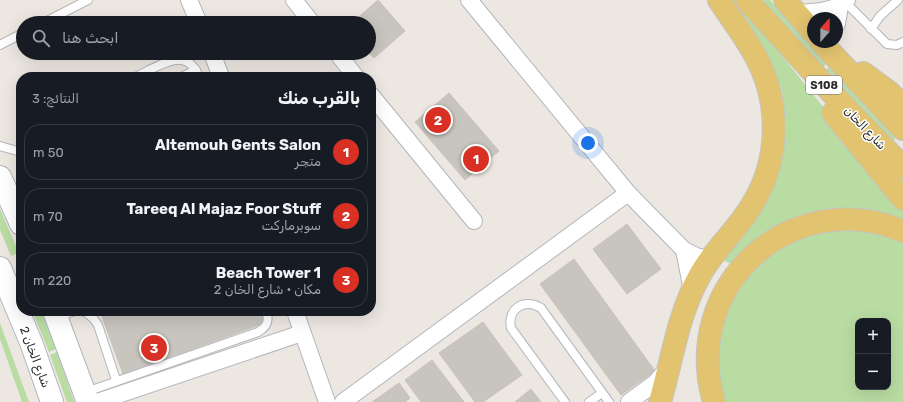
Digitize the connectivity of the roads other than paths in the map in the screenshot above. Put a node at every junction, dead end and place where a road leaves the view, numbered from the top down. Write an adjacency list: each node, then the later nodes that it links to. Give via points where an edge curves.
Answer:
1 (88, 0): 10 (lane)
2 (189, 0): 11 (street)
3 (294, 0): 12 (street)
4 (469, 0): 35 (street)
5 (719, 0): 41 (main road, via 762,70 772,102 774,132 770,162 758,195)
6 (747, 0): 13 (main road, شارع الخان / S108)
7 (898, 0): 15 (lane, via 880,16)
8 (844, 3): 9 (street, via 814,12); 15 (lane)
9 (790, 7): 14 (main road)
10 (57, 16)
11 (196, 16)
12 (307, 16)
13 (766, 22): 33 (main road, شارع الخان / S108); 36 (main road, via 795,66)
14 (807, 25)
15 (871, 29): 17 (lane, via 887,44 897,45)
16 (16, 37): 18 (lane)
17 (903, 42)
18 (0, 45)
19 (833, 51): 29 (main road, via 870,77); 30 (main road, S108)
20 (174, 60): 24 (lane)
21 (182, 60): 25 (lane, via 189,61)
22 (215, 60): 26 (street)
23 (343, 60): 27 (street)
24 (146, 72)
25 (197, 72)
26 (219, 72)
27 (352, 72)
28 (376, 101): 38 (street)
29 (903, 106)
30 (903, 129)
31 (0, 146): 32 (lane)
32 (16, 151)
33 (903, 167)
34 (0, 176): 37 (main road)
35 (628, 194): 40 (street); 57 (street)
36 (903, 199)
37 (16, 213)
38 (474, 221)
39 (903, 231): 63 (main road, via 866,220 835,219 800,226 753,254 742,265 725,291 709,335 708,365)
40 (684, 250): 41 (street); 43 (street)
41 (709, 259): 43 (main road)
42 (0, 268): 44 (main road, شارع الخان 2)
43 (692, 290): 51 (main road)
44 (16, 306)
45 (20, 316): 55 (main road, شارع الخان 2)
46 (62, 316): 54 (main road)
47 (90, 316): 52 (lane, via 98,324)
48 (266, 316): 52 (lane, via 267,324 258,332)
49 (297, 316): 50 (street)
50 (302, 333): 54 (street); 56 (street)
51 (670, 366): 61 (street, via 654,383); 62 (main road)
52 (116, 380): 54 (lane)
53 (602, 393): 58 (lane, via 541,308 530,303 518,306 511,316 511,328); 59 (lane); 60 (lane)
54 (90, 399)
55 (52, 402)
56 (327, 402)
57 (343, 402)
58 (565, 402)
59 (589, 402)
60 (609, 402)
61 (629, 402)
62 (660, 402)
63 (714, 402)

